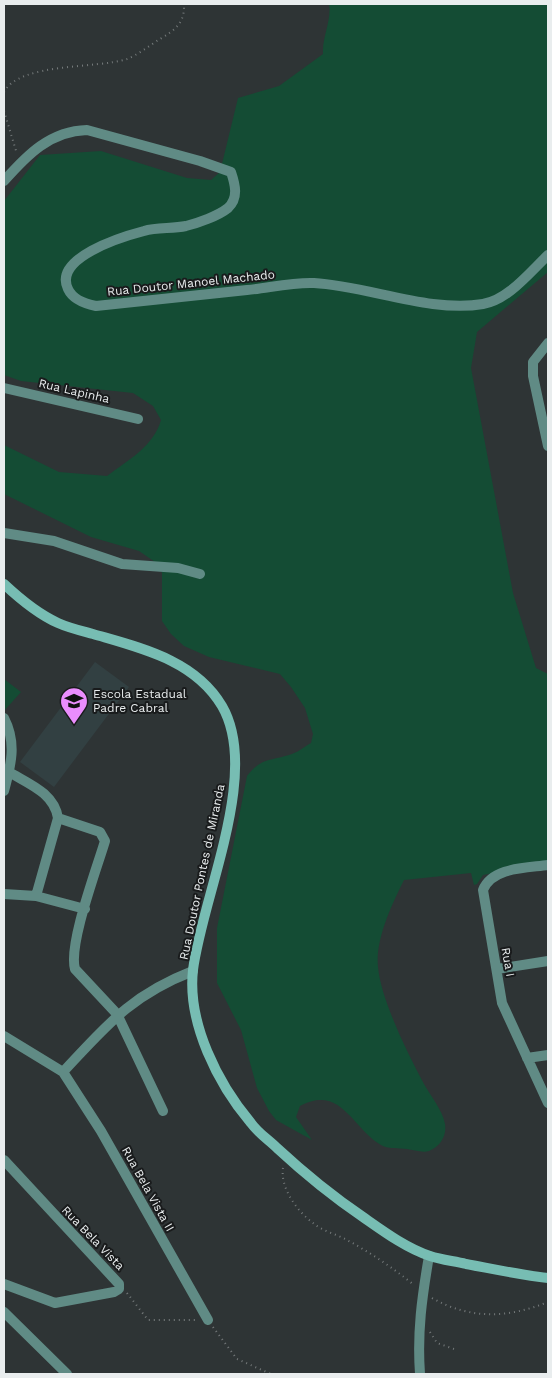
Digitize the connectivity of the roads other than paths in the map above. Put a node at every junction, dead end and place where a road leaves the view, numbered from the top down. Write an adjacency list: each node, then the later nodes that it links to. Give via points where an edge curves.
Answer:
1 (4, 181): 2 (street, Rua Doutor Manoel Machado, via 32,151 51,138 73,130 87,130 231,172 236,186 235,195 229,207 217,214 186,226 145,231 90,251 70,265 65,275 70,294 96,306 313,283 420,301 461,306 484,304 498,299)
2 (548, 255)
3 (548, 343): 5 (street, via 533,362 534,376)
4 (4, 388): 6 (street, Rua Lapinha)
5 (544, 404): 7 (street)
6 (138, 418)
7 (548, 446)
8 (4, 533): 9 (street, via 54,541 122,564 178,568)
9 (200, 574)
10 (4, 584): 21 (street, Rua Doutor Pontes de Miranda, via 22,601 59,624 140,648 188,668 208,686 228,718 234,743 235,772 228,818)
11 (4, 718): 12 (street, via 11,732)
12 (9, 772): 13 (street); 14 (street, via 52,800)
13 (4, 791)
14 (58, 818): 17 (street); 18 (street, via 100,832 105,841)
15 (548, 865): 20 (street, Rua I, via 506,872 486,883 484,903)
16 (4, 894): 17 (street)
17 (36, 896): 18 (street)
18 (85, 910): 22 (street, via 73,961 75,969)
19 (548, 961): 20 (street)
20 (497, 969): 25 (street, Rua I, via 502,1002)
21 (193, 971): 22 (street, via 164,982); 30 (street, Rua Doutor Pontes de Miranda, via 200,1027 215,1066 252,1125 308,1177 388,1235)
22 (117, 1014): 26 (street); 28 (street)
23 (4, 1036): 26 (street)
24 (548, 1055): 25 (street)
25 (527, 1058): 27 (street, Rua I)
26 (63, 1072): 34 (street, Rua Bela Vista II, via 102,1131)
27 (548, 1103)
28 (163, 1111)
29 (4, 1160): 32 (street, Rua Bela Vista, via 120,1284 114,1292 55,1303)
30 (429, 1256): 31 (street, Rua Doutor Pontes de Miranda); 36 (street, via 419,1316)
31 (548, 1278)
32 (4, 1284)
33 (4, 1312): 35 (street)
34 (208, 1320)
35 (67, 1374)
36 (420, 1374)

